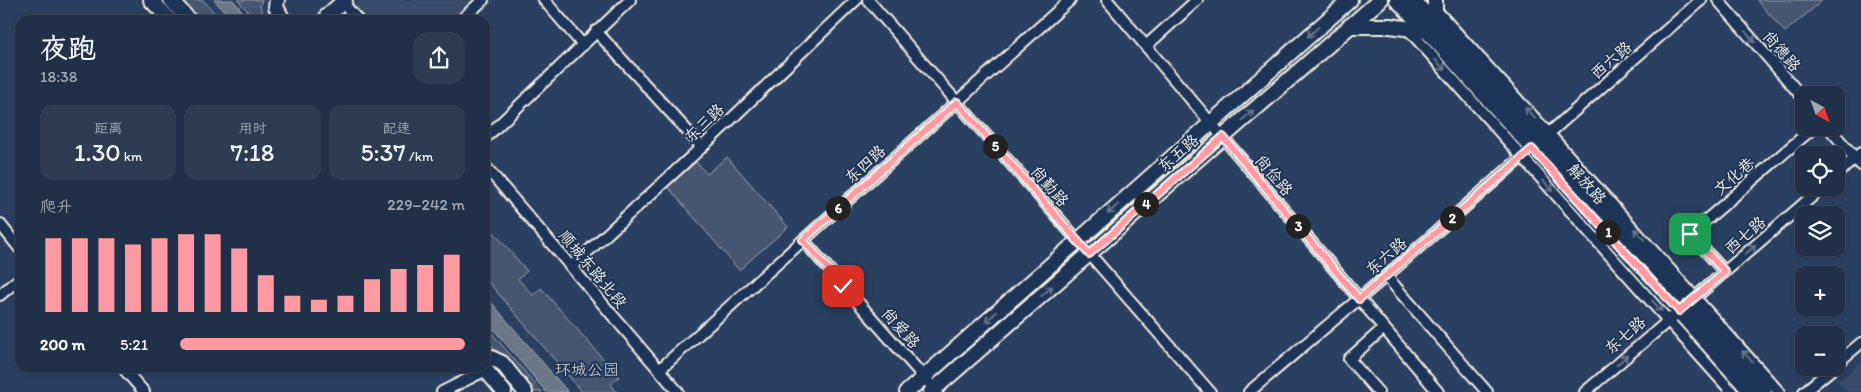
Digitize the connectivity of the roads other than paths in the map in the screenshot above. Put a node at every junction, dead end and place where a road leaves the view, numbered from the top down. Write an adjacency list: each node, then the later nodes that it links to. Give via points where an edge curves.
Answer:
1 (151, 0): 20 (main road)
2 (171, 0): 21 (main road)
3 (276, 0): 22 (main road)
4 (483, 0): 25 (street)
5 (544, 0): 30 (street)
6 (630, 0): 29 (street)
7 (856, 0): 40 (street, 东三路)
8 (868, 0): 33 (street, 尚勤路)
9 (1070, 0): 33 (street, 东四路)
10 (1106, 0): 31 (street, 尚俭路)
11 (1197, 0): 31 (street)
12 (1380, 0): 26 (main road, 东五路)
13 (1397, 0): 28 (main road, 解放路)
14 (1413, 0): 28 (main road, 解放路)
15 (1701, 0): 39 (street, 西六路)
16 (1718, 0): 32 (street, 尚德路, one-way to 32)
17 (344, 1): 23 (main road); 24 (street)
18 (1344, 2): 34 (main road, 东五路, one-way to 34)
19 (1436, 5): 28 (main road); 39 (street, one-way to 19)
20 (165, 15)
21 (184, 15)
22 (280, 15)
23 (328, 15)
24 (354, 15)
25 (466, 15)
26 (1349, 26): 27 (main road); 38 (main road, 东五路, one-way to 26)
27 (1407, 28): 28 (main road); 39 (street, one-way to 39)
28 (1431, 28): 39 (main road, 解放路)
29 (596, 31): 30 (street); 40 (street)
30 (583, 45): 35 (street)
31 (1146, 46): 34 (street, 尚俭路)
32 (1795, 89)
33 (957, 102): 46 (street, 东四路); 47 (street, 尚勤路)
34 (1211, 124): 38 (street, 尚俭路); 47 (main road, 东五路, one-way to 47)
35 (490, 133)
36 (1804, 136): 51 (street, 文化巷, via 1690,234)
37 (1837, 136): 41 (street)
38 (1223, 137): 49 (main road, 东五路); 55 (street, 尚俭路)
39 (1536, 145): 52 (street, 东六路); 56 (main road, 解放路); 56 (street, one-way to 56)
40 (702, 146): 50 (street, 东三路)
41 (1859, 159): 42 (street)
42 (1845, 169)
43 (490, 172): 50 (street, 顺城东路北段)
44 (1813, 196): 51 (street, 西七路, one-way to 44)
45 (0, 224): 48 (street)
46 (803, 240): 62 (street, 东四路); 68 (street, 尚爱路)
47 (1077, 240): 49 (street, 尚勤路); 68 (main road, 东五路, one-way to 68)
48 (15, 242)
49 (1089, 254): 69 (main road, 东五路, one-way to 49); 78 (street, 尚勤路)
50 (572, 266): 62 (street, 顺城东路北段)
51 (1725, 272): 56 (street, 西七路)
52 (1386, 276): 55 (street, 东六路); 82 (street)
53 (15, 282): 54 (street)
54 (0, 295)
55 (1359, 299): 57 (street, 尚俭路); 79 (street, 东六路)
56 (1683, 308): 83 (street, 东七路, one-way to 56); 84 (street); 85 (main road, 解放路); 86 (main road, 解放路); 87 (street, one-way to 56)
57 (1384, 328): 80 (street, via 1349,359); 81 (street, 尚俭路)
58 (1861, 343): 59 (street)
59 (1845, 356)
60 (490, 357): 75 (main road, via 502,362)
61 (490, 361): 74 (main road)
62 (659, 370): 76 (street, 顺城东路北段)
63 (127, 373): 70 (street)
64 (478, 373): 71 (street)
65 (487, 373): 72 (main road)
66 (488, 373): 73 (main road)
67 (1823, 376): 88 (street)
68 (924, 377): 69 (street, 尚爱路); 77 (main road, 东五路)
69 (934, 391)
70 (144, 392)
71 (442, 392)
72 (494, 392)
73 (504, 392)
74 (515, 392)
75 (525, 392)
76 (678, 392)
77 (907, 392)
78 (1210, 392)
79 (1249, 392)
80 (1378, 392)
81 (1438, 392)
82 (1487, 392)
83 (1585, 392)
84 (1732, 392)
85 (1751, 392)
86 (1764, 392)
87 (1779, 392)
88 (1804, 392)

